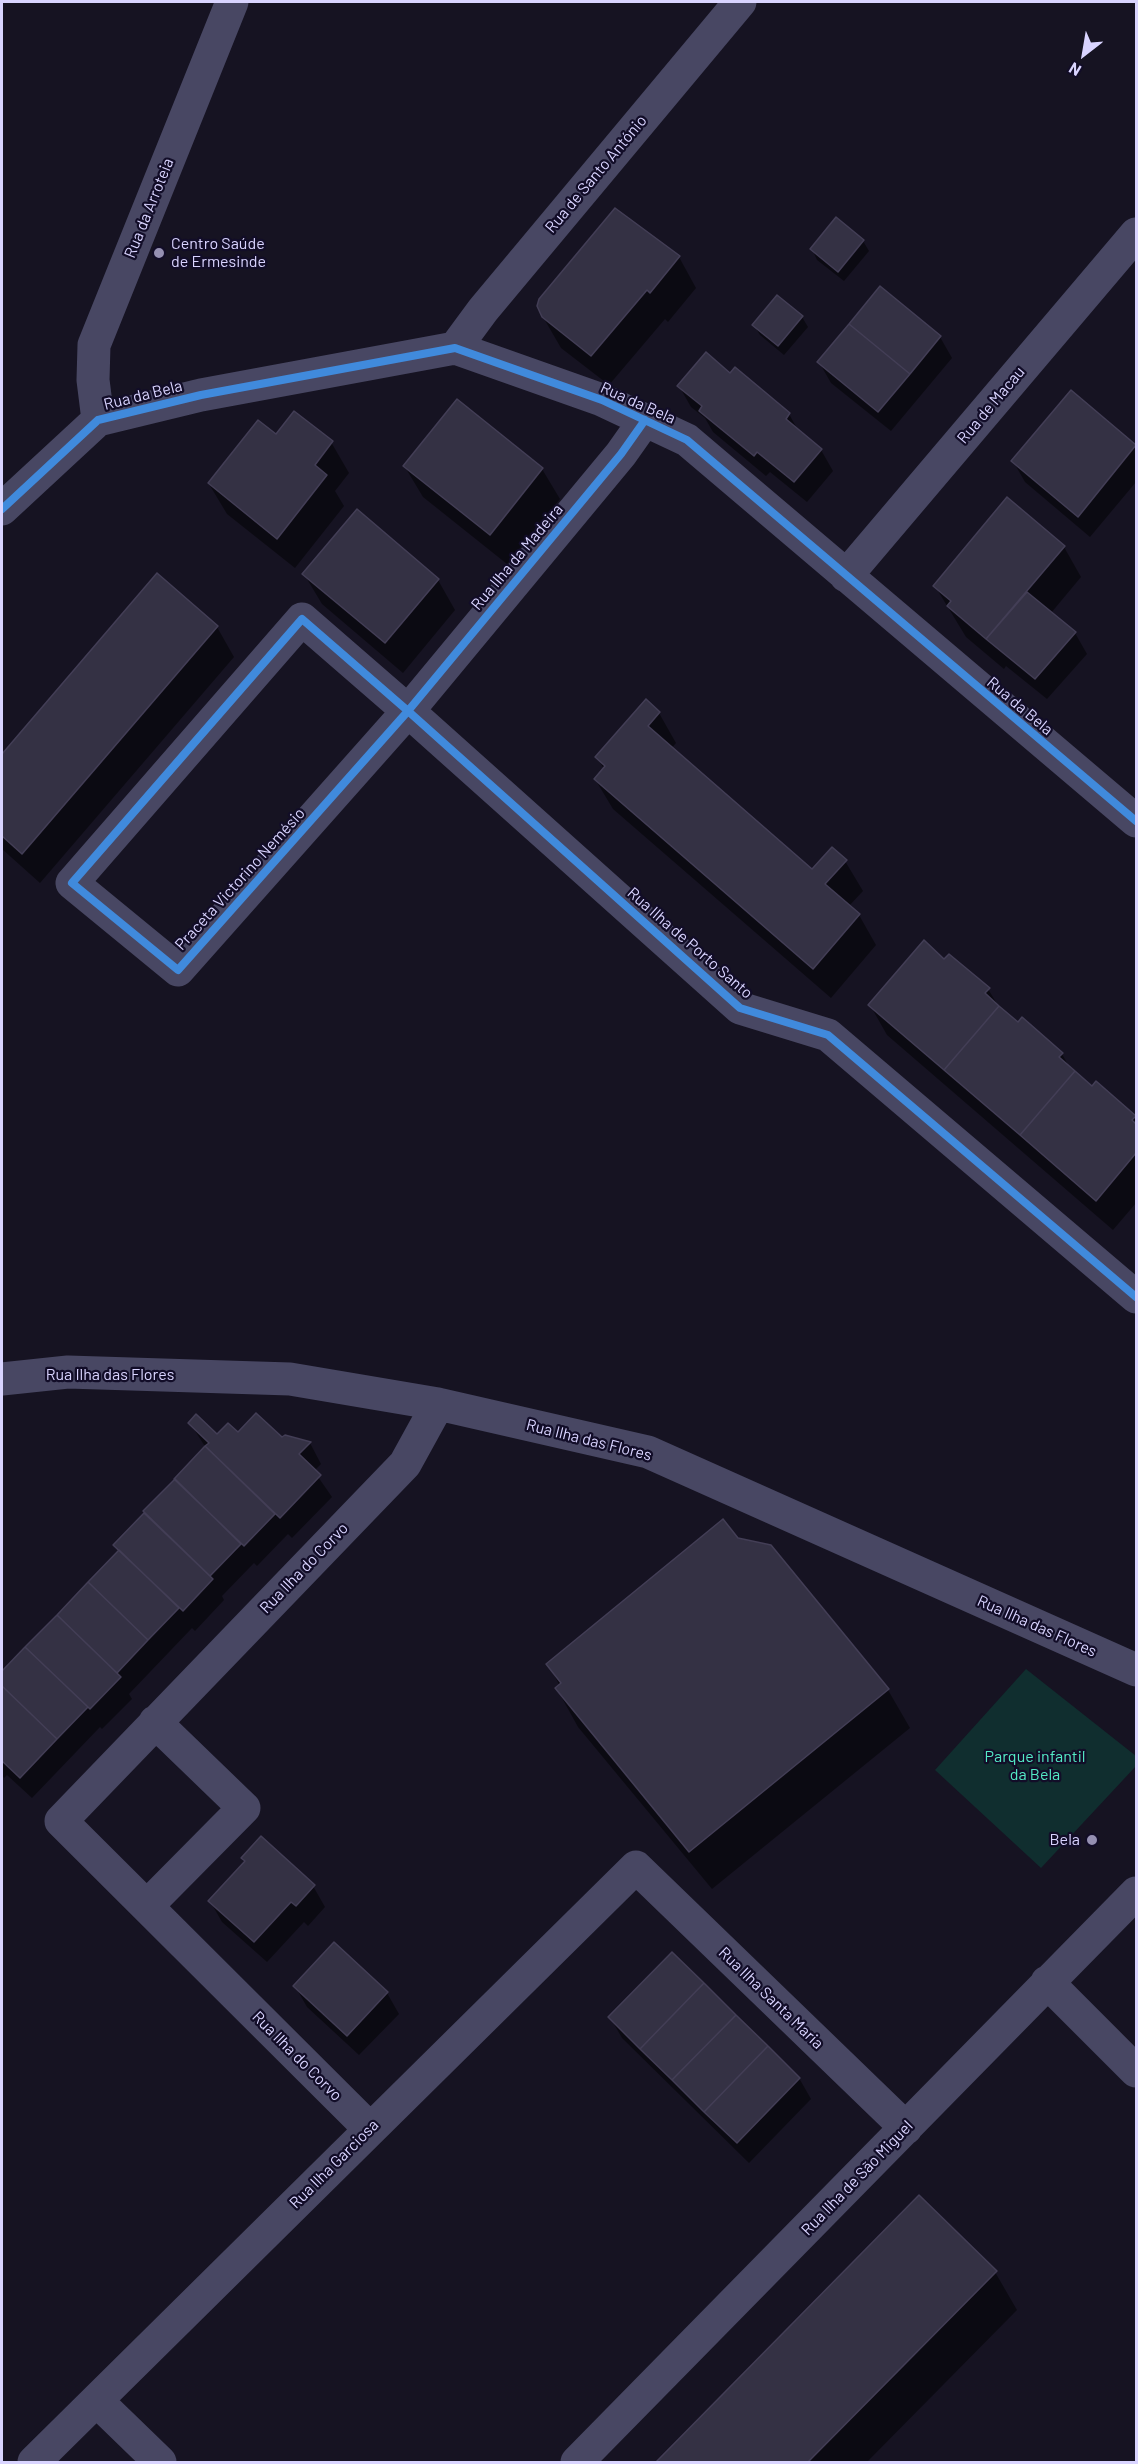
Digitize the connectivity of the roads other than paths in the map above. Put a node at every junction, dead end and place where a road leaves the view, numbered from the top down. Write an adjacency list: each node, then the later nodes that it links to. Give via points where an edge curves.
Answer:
1 (232, 2): 5 (street, Rua da Arroteia, via 94,345 93,380)
2 (740, 2): 4 (street, Rua de Santo António)
3 (1135, 240): 8 (street, Rua de Macau)
4 (455, 348): 5 (street, Rua da Bela, via 201,395); 6 (street, Rua da Bela, via 602,400)
5 (99, 420): 7 (street, Rua da Bela)
6 (645, 420): 8 (street, Rua da Bela, via 687,440); 10 (street, Rua Ilha da Madeira)
7 (2, 509)
8 (846, 576): 11 (street, Rua da Bela)
9 (302, 620): 10 (street, Rua Ilha de Porto Santo); 10 (street, Praceta Victorino Nemésio, via 72,883 178,970)
10 (408, 711): 12 (street, Rua Ilha de Porto Santo, via 740,1008 828,1035)
11 (1137, 821)
12 (1137, 1297)
13 (2, 1379): 14 (street, Rua Ilha das Flores, via 68,1372 290,1378)
14 (438, 1404): 15 (street, Rua Ilha das Flores, via 648,1452); 16 (street, Rua Ilha do Corvo, via 405,1464)
15 (1137, 1670)
16 (155, 1722): 19 (street, Rua Ilha do Corvo, via 61,1821); 19 (street, via 244,1808)
17 (636, 1867): 22 (street, Rua Ilha Santa Maria); 23 (street, Rua Ilha Garciosa)
18 (1137, 1893): 20 (street, Rua Ilha de São Miguel)
19 (147, 1906): 23 (street, Rua Ilha do Corvo)
20 (1047, 1982): 21 (street); 22 (street, Rua Ilha de São Miguel)
21 (1137, 2071)
22 (906, 2128): 27 (street, Rua Ilha de São Miguel)
23 (370, 2129): 24 (street, Rua Ilha Garciosa)
24 (97, 2401): 25 (street, Rua Ilha Garciosa); 26 (street)
25 (34, 2463)
26 (160, 2463)
27 (577, 2463)

